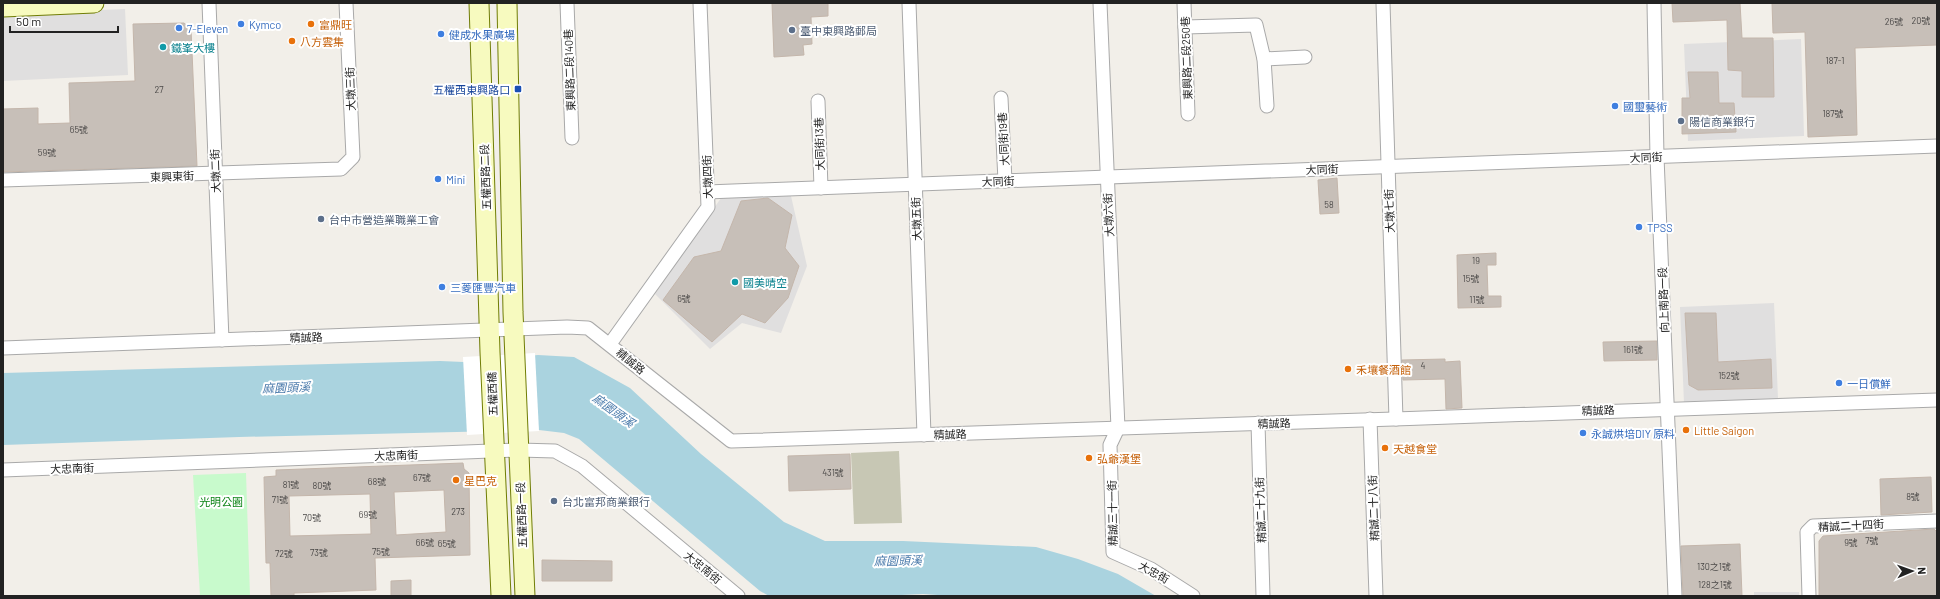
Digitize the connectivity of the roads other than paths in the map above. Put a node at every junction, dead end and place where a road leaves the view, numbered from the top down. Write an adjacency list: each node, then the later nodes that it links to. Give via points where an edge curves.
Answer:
1 (94, 3): 13 (main road)
2 (209, 3): 27 (street, 大墩二街)
3 (346, 3): 26 (street, 大墩三街, via 353,157)
4 (479, 3): 35 (main road, 五權西路二段)
5 (507, 3): 34 (main road)
6 (567, 3): 22 (street, 東興路二段140巷)
7 (700, 3): 33 (street, 大墩四街)
8 (909, 3): 31 (street, 大墩五街)
9 (1100, 3): 28 (street, 大墩六街)
10 (1184, 3): 15 (street, 東興路二段250巷)
11 (1383, 3): 25 (street, 大墩七街)
12 (1654, 3): 24 (street, 向上南路一段)
13 (65, 4): 14 (main road)
14 (3, 7)
15 (1185, 27): 17 (street, via 1256,25); 21 (street, 東興路二段250巷)
16 (1305, 57): 17 (street)
17 (1264, 59): 20 (street)
18 (1001, 98): 30 (street, 大同街19巷)
19 (818, 101): 32 (street, 大同街13巷)
20 (1267, 106)
21 (1188, 114)
22 (572, 138)
23 (1937, 146): 24 (street, 大同街)
24 (1657, 157): 25 (street, 大同街); 41 (street, 向上南路一段)
25 (1388, 166): 28 (street, 大同街); 42 (street, 大墩七街)
26 (341, 169): 27 (street, 東興東街)
27 (215, 175): 29 (street, 東興東街); 36 (street, 大墩二街)
28 (1106, 177): 30 (street, 大同街); 45 (street, 大墩六街)
29 (3, 180)
30 (1005, 181): 31 (street, 大同街)
31 (915, 184): 32 (street, 大同街); 46 (street, 大墩五街)
32 (821, 188): 33 (street, 大同街)
33 (707, 192): 37 (street, 大墩四街, via 708,207)
34 (514, 329): 35 (street, 精誠路); 37 (street, 精誠路, via 588,328); 47 (main road)
35 (489, 331): 36 (street, 精誠路); 39 (main road, 五權西路二段)
36 (222, 340): 38 (street, 精誠路)
37 (610, 344): 46 (street, 精誠路, via 731,441)
38 (3, 348)
39 (490, 352): 48 (main road, 五權西橋)
40 (1937, 400): 41 (street, 精誠路)
41 (1667, 408): 42 (street, 精誠路); 58 (street, 向上南路一段)
42 (1396, 419): 43 (street, 精誠路)
43 (1370, 420): 44 (street, 精誠路); 57 (street, 精誠二十八街)
44 (1258, 423): 45 (street, 精誠路); 56 (street, 精誠二十九街)
45 (1118, 428): 46 (street, 精誠路); 51 (street, 精誠三十一街, via 1110,445)
46 (924, 435)
47 (519, 442): 48 (street, 大忠南街); 53 (main road, 五權西路一段); 54 (street, 大忠南街, via 555,451 582,466)
48 (494, 443): 49 (street, 大忠南街); 52 (main road)
49 (3, 470)
50 (1937, 522): 59 (street, 精誠二十四街, via 1813,526 1807,532)
51 (1113, 552): 55 (street, 大忠街, via 1151,569)
52 (501, 596)
53 (525, 596)
54 (738, 596)
55 (1193, 596)
56 (1263, 596)
57 (1376, 596)
58 (1675, 596)
59 (1809, 596)

